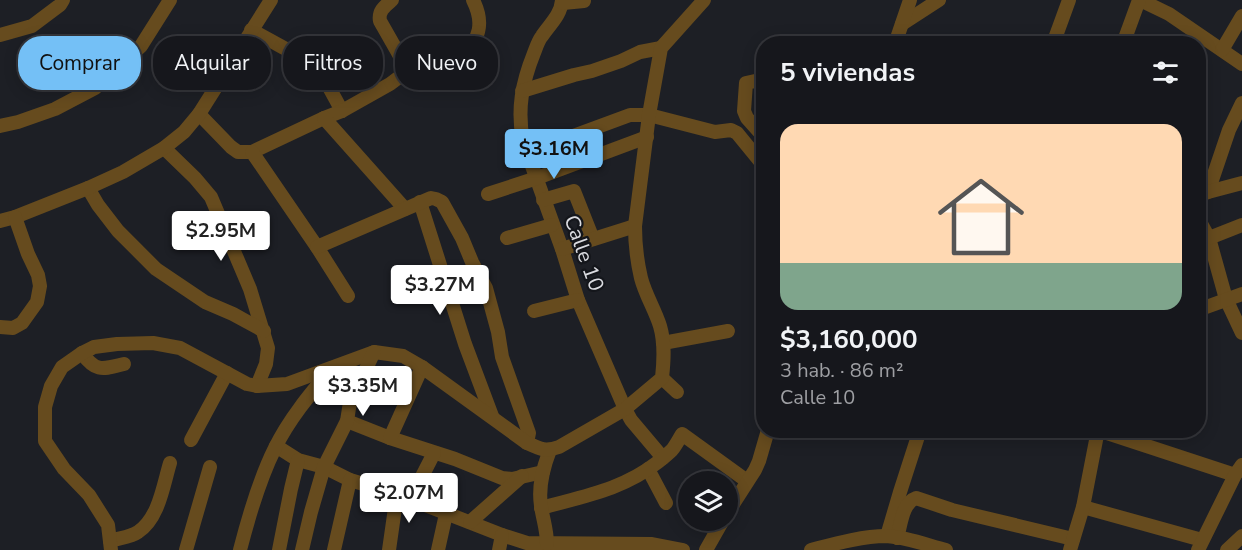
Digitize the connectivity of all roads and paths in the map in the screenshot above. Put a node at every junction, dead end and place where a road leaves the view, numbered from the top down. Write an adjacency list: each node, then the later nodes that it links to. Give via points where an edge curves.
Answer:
1 (63, 0): 18 (street, via 32,26)
2 (170, 0): 37 (street, via 141,46 95,88 55,109)
3 (270, 0): 17 (street)
4 (392, 0): 25 (street, via 379,16)
5 (473, 0): 19 (street, via 480,20)
6 (910, 0): 16 (street)
7 (939, 0): 16 (street)
8 (1069, 0): 21 (street)
9 (1139, 0): 14 (street); 22 (street)
10 (1174, 0): 14 (street)
11 (562, 1): 12 (street); 31 (street, Calle 10, via 558,15 540,38)
12 (584, 1)
13 (699, 3): 26 (street)
14 (1168, 14): 23 (street)
15 (1242, 16): 27 (street)
16 (902, 24): 20 (street)
17 (251, 30): 33 (street, via 321,70); 34 (street)
18 (0, 35)
19 (477, 36)
20 (898, 36)
21 (1056, 36)
22 (1126, 36)
23 (1195, 36)
24 (1206, 43): 27 (street)
25 (395, 47)
26 (661, 48): 31 (street); 35 (street)
27 (1222, 50): 28 (street)
28 (1242, 64)
29 (395, 80): 33 (street)
30 (756, 81): 38 (street, via 746,83 744,111)
31 (522, 91): 42 (street, Calle 10, via 520,124)
32 (1242, 103): 46 (street)
33 (342, 111): 36 (street)
34 (199, 114): 40 (street); 41 (street, via 238,153)
35 (649, 114): 39 (street); 42 (street, via 630,115); 43 (street, via 715,132 731,130)
36 (324, 118): 41 (street); 52 (street)
37 (0, 126)
38 (756, 128)
39 (646, 137): 44 (street); 57 (street)
40 (164, 148): 47 (street); 71 (street, via 211,197)
41 (252, 152): 62 (street)
42 (527, 153): 44 (street, Calle 10)
43 (756, 156)
44 (537, 178): 49 (street); 50 (street, Calle 10)
45 (1242, 183): 48 (street)
46 (1206, 187)
47 (88, 188): 53 (street); 71 (street, via 118,231 156,269 205,302)
48 (1206, 193)
49 (488, 194)
50 (543, 200): 55 (street, Calle 10); 61 (street, via 574,191)
51 (420, 202): 52 (street); 85 (street); 93 (street, via 431,198 442,202 486,288 502,357 529,433)
52 (405, 209): 62 (street)
53 (15, 217): 54 (street); 70 (street, via 40,286 36,302 22,323 13,328)
54 (0, 221)
55 (552, 225): 59 (street); 63 (street, Calle 10)
56 (1242, 225): 60 (street)
57 (635, 226): 61 (street); 74 (street, via 641,279)
58 (1206, 233): 60 (street)
59 (507, 238)
60 (1209, 238): 66 (street)
61 (593, 239): 63 (street)
62 (317, 247): 65 (street)
63 (562, 249): 67 (street, Calle 10)
64 (1242, 294): 66 (street)
65 (348, 296)
66 (1226, 299): 68 (street); 73 (street)
67 (578, 300): 69 (street); 84 (street, Calle 10)
68 (1206, 307)
69 (534, 311)
70 (0, 327)
71 (264, 331): 82 (street, via 268,348)
72 (728, 332): 74 (street)
73 (1242, 333)
74 (663, 343): 81 (street)
75 (374, 352): 78 (street); 79 (street, via 403,356); 86 (street, via 350,402)
76 (82, 353): 77 (street, via 98,368); 80 (street, via 94,347 153,343 180,348); 121 (street, via 62,367 51,386 45,407 45,441 89,495 108,525)
77 (124, 364)
78 (333, 366): 82 (street, via 287,384); 94 (street, via 303,402)
79 (422, 367): 85 (street); 87 (street)
80 (227, 373): 82 (street); 92 (street)
81 (663, 378): 83 (street); 84 (street)
82 (258, 386)
83 (677, 392)
84 (625, 409): 95 (street); 97 (street, Calle 10)
85 (492, 418): 93 (street)
86 (347, 421): 87 (street); 101 (street)
87 (390, 438): 96 (street)
88 (766, 438): 107 (street, via 759,461)
89 (918, 438): 109 (street)
90 (1096, 438): 112 (street)
91 (1126, 438): 103 (street)
92 (191, 440)
93 (527, 442): 95 (street)
94 (276, 446): 98 (street); 127 (street, via 262,477)
95 (550, 450): 104 (street)
96 (434, 453): 105 (street, via 501,478); 110 (street)
97 (663, 458): 102 (street); 107 (street, via 682,434)
98 (298, 460): 101 (street); 128 (street)
99 (170, 464): 121 (street, via 149,522 137,534)
100 (210, 467): 126 (street)
101 (324, 467): 106 (street); 129 (street)
102 (648, 469): 111 (street); 113 (street, via 614,487)
103 (1238, 470): 123 (street)
104 (543, 472): 105 (street); 113 (street)
105 (522, 476): 115 (street)
106 (350, 480): 110 (street); 130 (street)
107 (747, 481): 108 (street)
108 (738, 496)
109 (905, 496): 119 (street, via 905,508); 122 (street)
110 (404, 497): 114 (street); 131 (street)
111 (666, 502)
112 (1083, 507): 122 (street); 123 (street)
113 (541, 508): 120 (street)
114 (447, 514): 115 (street); 132 (street)
115 (470, 522): 117 (street)
116 (717, 531): 135 (street)
117 (502, 535): 124 (street); 133 (street)
118 (1242, 536): 138 (street)
119 (890, 542): 136 (street); 137 (street)
120 (547, 544): 124 (street); 125 (street)
121 (111, 545)
122 (1072, 545)
123 (1200, 545)
124 (526, 547)
125 (652, 547): 134 (street)
126 (186, 550)
127 (240, 550)
128 (279, 550)
129 (302, 550)
130 (334, 550)
131 (389, 550)
132 (438, 550)
133 (498, 550)
134 (683, 550)
135 (706, 550)
136 (811, 550)
137 (946, 550)
138 (1227, 550)

